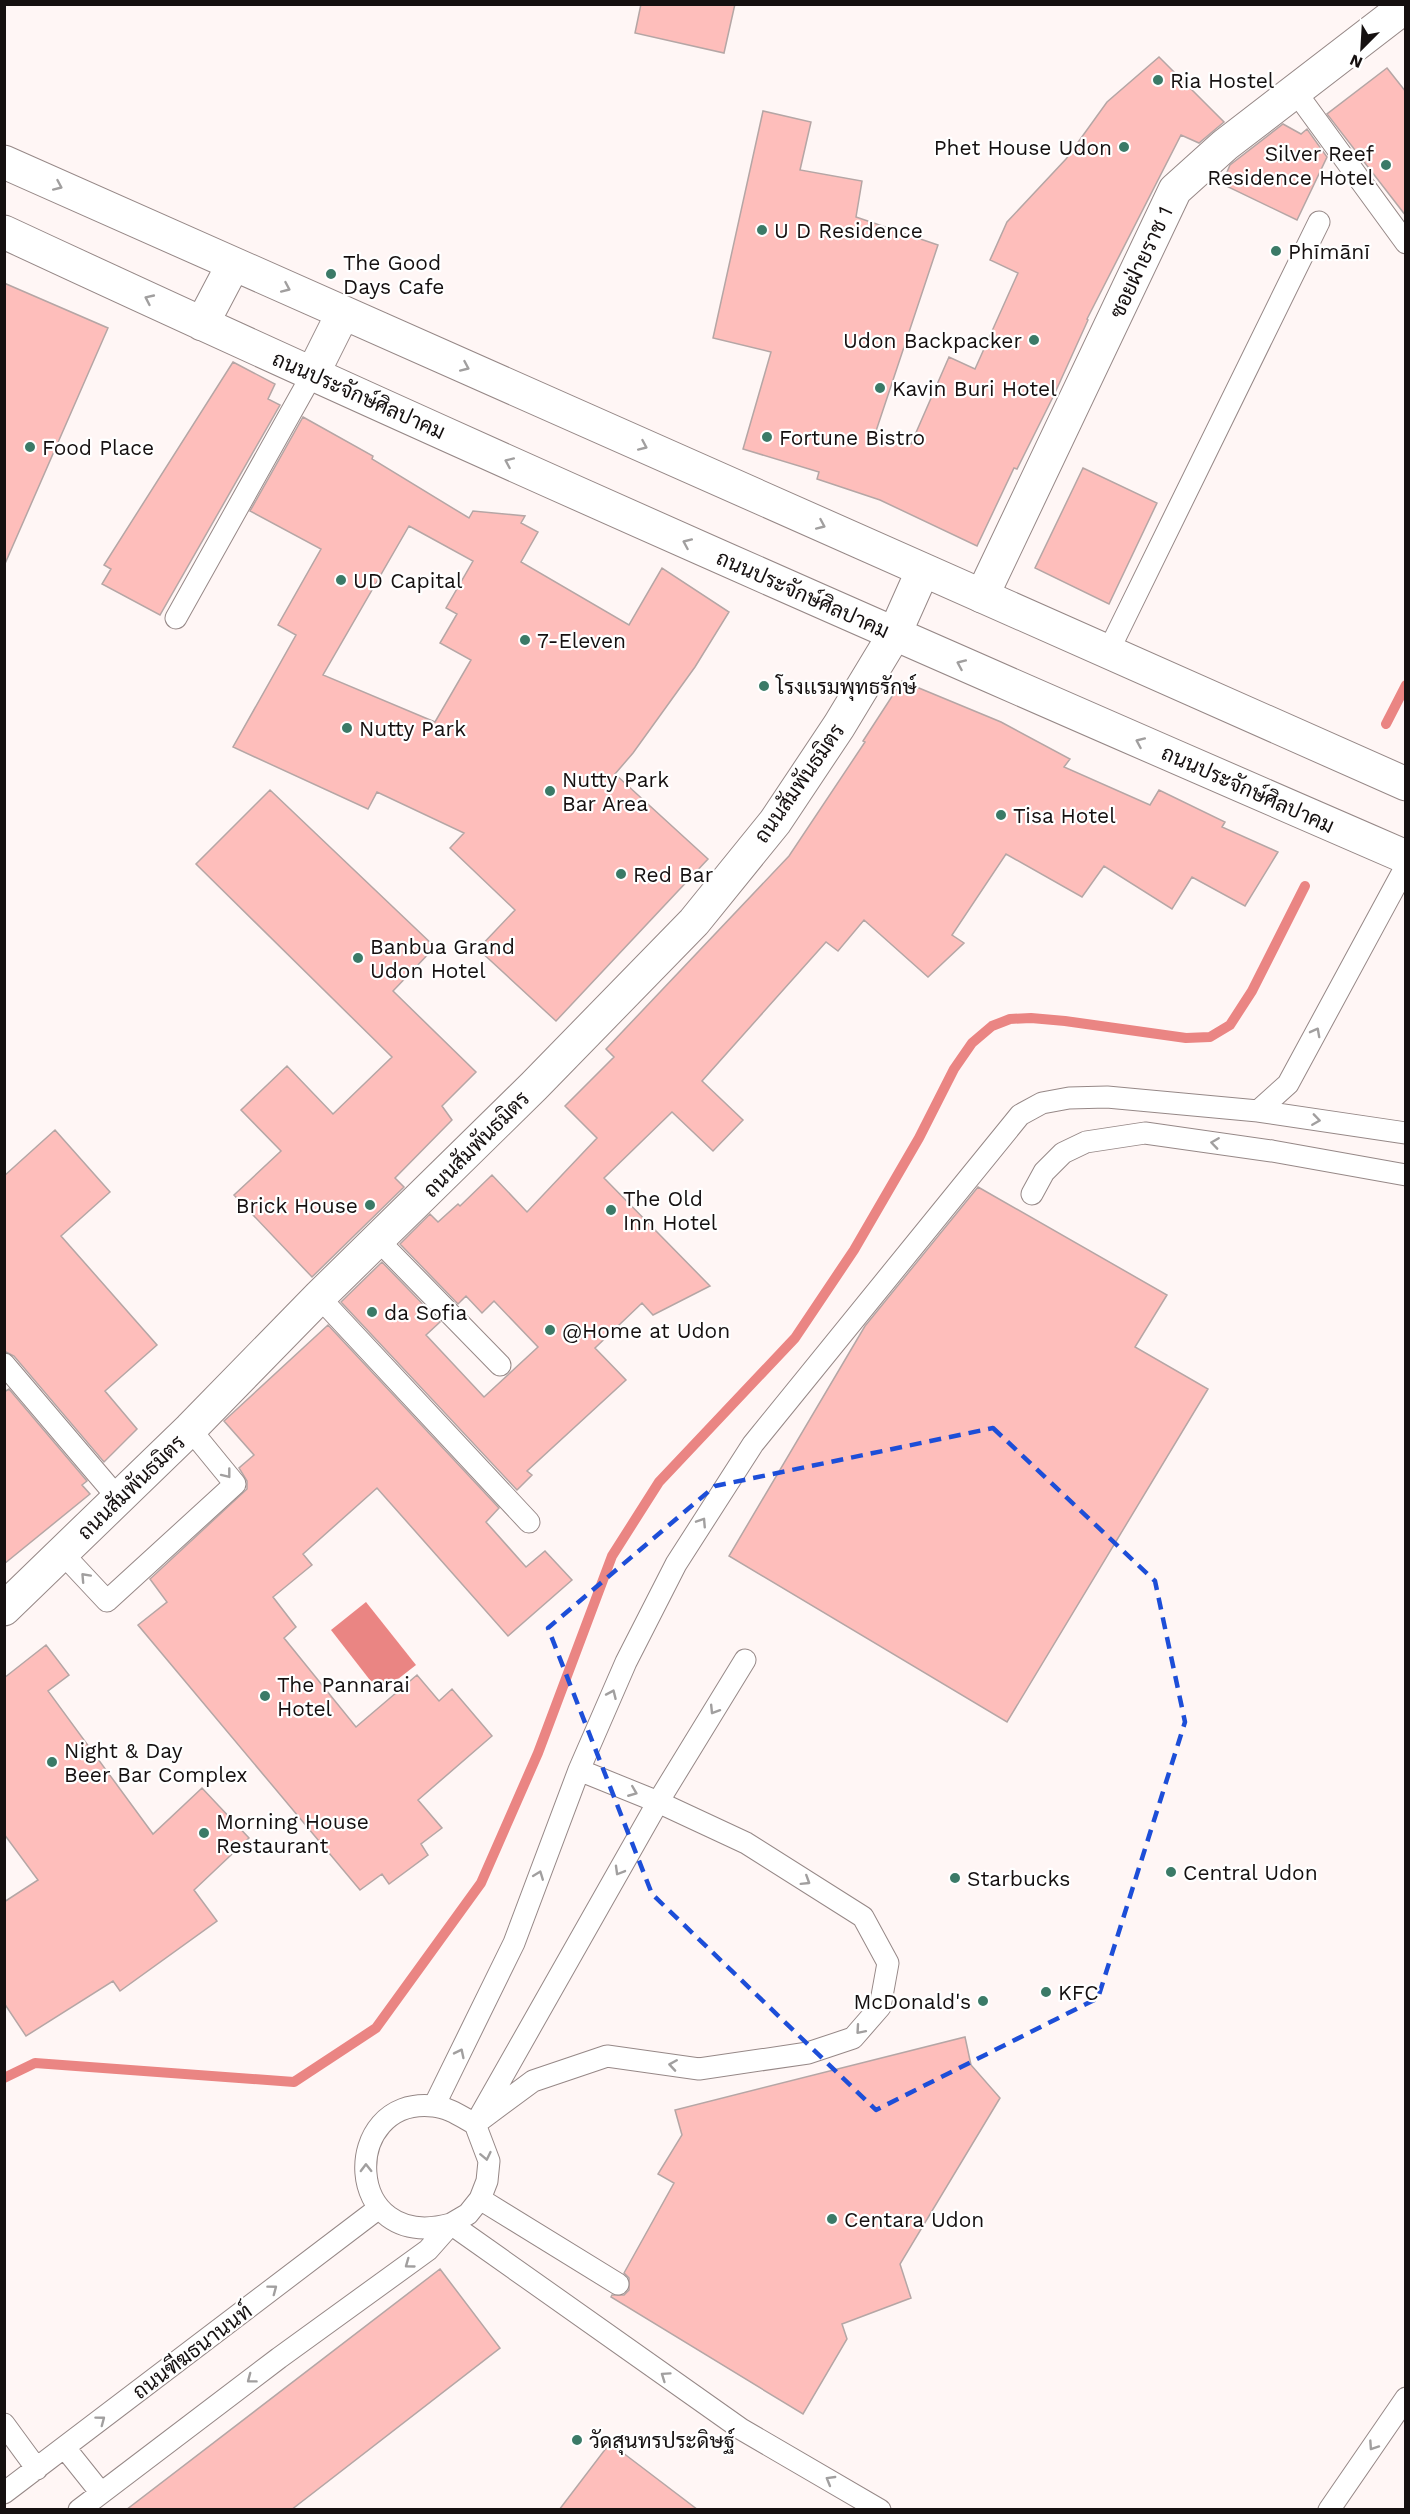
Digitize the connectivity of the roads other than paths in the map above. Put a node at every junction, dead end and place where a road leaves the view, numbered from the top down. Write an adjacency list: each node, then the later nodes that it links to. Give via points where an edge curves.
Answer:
1 (1403, 8): 2 (street, ซอยฝ่ายราช 1)
2 (1294, 91): 6 (lane); 12 (street, ซอยฝ่ายราช 1, via 1175,190)
3 (4, 162): 7 (street, one-way to 7)
4 (1319, 222): 15 (lane)
5 (4, 232): 9 (street, ถนนประจักษ์ศิลปาคม, one-way to 5)
6 (1406, 243)
7 (233, 265): 8 (street, one-way to 8); 9 (street)
8 (343, 313): 10 (street); 11 (street, one-way to 11)
9 (202, 324): 10 (street, ถนนประจักษ์ศิลปาคม)
10 (313, 373): 13 (lane); 14 (street, ถนนประจักษ์ศิลปาคม, one-way to 10)
11 (923, 570): 12 (street); 14 (street, ถนนสัมพันธมิตร)
12 (982, 596): 15 (street)
13 (176, 618)
14 (894, 635): 17 (street, ถนนประจักษ์ศิลปาคม, one-way to 14); 23 (street, ถนนสัมพันธมิตร, via 775,822 694,922)
15 (1108, 652): 16 (street)
16 (1406, 784)
17 (1406, 857)
18 (1406, 866): 19 (lane, one-way to 18, via 1288,1084)
19 (1258, 1111): 20 (lane, one-way to 20); 33 (lane, one-way to 19, via 626,1662 676,1564 753,1444 1020,1115 1042,1103 1107,1097)
20 (1406, 1133)
21 (1406, 1174): 22 (lane, one-way to 22, via 1145,1133 1086,1142 1063,1153 1044,1172)
22 (1032, 1194)
23 (378, 1240): 24 (street, ถนนสัมพันธมิตร); 26 (lane)
24 (319, 1297): 27 (street, ถนนสัมพันธมิตร); 29 (lane)
25 (4, 1364): 28 (lane)
26 (500, 1365)
27 (190, 1429): 28 (street, ถนนสัมพันธมิตร); 30 (lane, one-way to 30, via 235,1484 107,1601)
28 (118, 1498): 30 (street, ถนนสัมพันธมิตร)
29 (529, 1522)
30 (63, 1554): 31 (street, ถนนสัมพันธมิตร)
31 (4, 1609)
32 (745, 1660): 34 (lane, one-way to 34)
33 (579, 1770): 34 (lane, one-way to 34); 35 (lane, one-way to 33, via 514,1943)
34 (658, 1802): 36 (lane, one-way to 36); 36 (lane, one-way to 36, via 746,1843 863,1917 888,1963 880,2007 853,2038 808,2053 699,2069 607,2056 533,2081)
35 (434, 2106): 36 (lane); 38 (lane, one-way to 35, via 368,2189 364,2169 367,2148 377,2129 393,2115 413,2107)
36 (475, 2124): 37 (lane, one-way to 37, via 489,2161)
37 (480, 2199): 39 (lane, via 468,2214); 40 (lane)
38 (379, 2208): 39 (lane, via 394,2221 412,2228 432,2229); 43 (lane, ถนนฑีฆธนานนท์, one-way to 38)
39 (451, 2224): 46 (lane, one-way to 46, via 428,2250); 48 (lane, one-way to 39, via 741,2429)
40 (618, 2284)
41 (1406, 2397): 49 (lane, one-way to 49)
42 (4, 2424): 44 (lane)
43 (65, 2448): 44 (lane, ถนนฑีฆธนานนท์); 46 (lane)
44 (37, 2469): 45 (lane, ถนนฑีฆธนานนท์)
45 (4, 2493)
46 (101, 2493): 47 (lane)
47 (79, 2510)
48 (880, 2510)
49 (1329, 2510)

